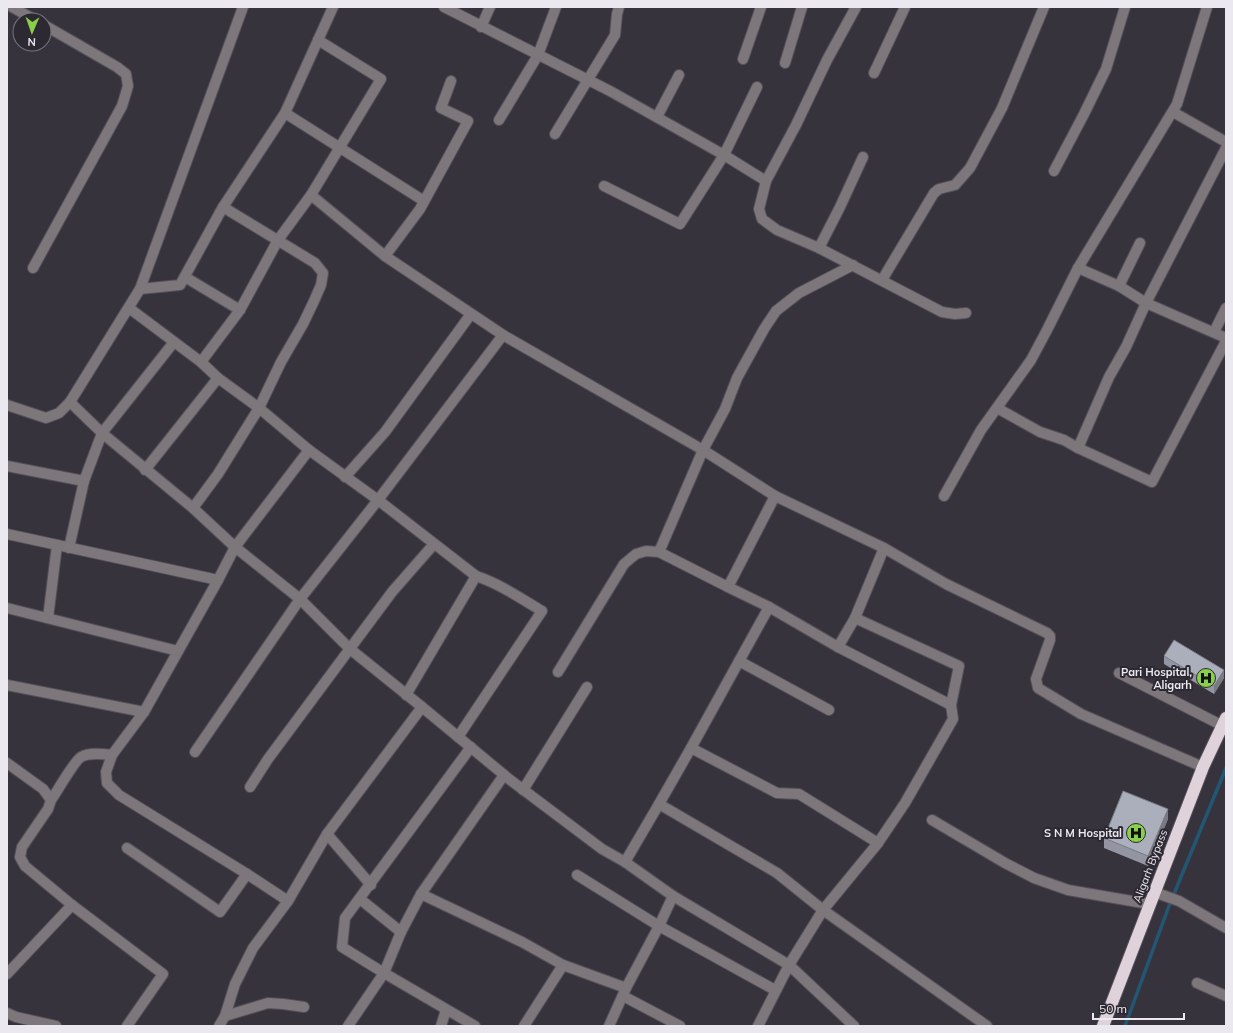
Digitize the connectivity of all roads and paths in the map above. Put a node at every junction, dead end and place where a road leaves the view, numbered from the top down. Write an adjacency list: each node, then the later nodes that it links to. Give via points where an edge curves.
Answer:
1 (12, 7): 15 (street)
2 (243, 7): 53 (street)
3 (333, 7): 18 (street)
4 (444, 7): 16 (street)
5 (490, 7): 16 (street)
6 (556, 7): 19 (street)
7 (619, 7): 24 (street, via 615,35)
8 (761, 7): 20 (street)
9 (802, 7): 21 (street)
10 (856, 7): 38 (street)
11 (905, 7): 22 (street)
12 (1044, 7): 51 (street, via 1002,108 970,168 955,185 934,193)
13 (1125, 7): 37 (street, via 1106,69)
14 (1207, 7): 27 (street)
15 (21, 12)
16 (481, 27): 19 (street)
17 (52, 30): 48 (street, via 117,67 126,74 128,86 122,106)
18 (318, 40): 28 (street); 33 (street, via 381,79)
19 (538, 55): 24 (street); 30 (street)
20 (743, 59)
21 (785, 63)
22 (874, 73)
23 (679, 74): 29 (street)
24 (588, 80): 29 (street); 31 (street)
25 (451, 81): 41 (street, via 441,108 468,121)
26 (757, 87): 35 (street)
27 (1173, 112): 32 (street); 49 (street)
28 (285, 114): 33 (street); 42 (street)
29 (657, 117): 35 (street)
30 (500, 120)
31 (555, 134)
32 (1226, 142)
33 (339, 148): 40 (street); 41 (street)
34 (1226, 148): 54 (street)
35 (724, 155): 38 (street); 39 (street, via 680,224)
36 (863, 157): 45 (street)
37 (1054, 171)
38 (766, 181): 45 (street, via 759,209 762,220 777,230)
39 (604, 186)
40 (311, 195): 43 (street); 46 (street)
41 (424, 201): 46 (street)
42 (223, 207): 43 (street); 50 (street)
43 (278, 240): 57 (street); 68 (street, via 316,264 323,273 314,301)
44 (1140, 243): 52 (street)
45 (819, 248): 47 (street)
46 (385, 256): 59 (street)
47 (853, 265): 51 (street); 73 (street, via 799,293 776,311 737,378)
48 (33, 268)
49 (1078, 268): 52 (street); 69 (street, via 1030,360)
50 (185, 277): 53 (street, via 180,285); 57 (street)
51 (882, 280): 58 (street, via 942,312)
52 (1119, 286): 54 (street)
53 (140, 288): 55 (street)
54 (1146, 303): 60 (street); 71 (street, via 1126,348 1109,377)
55 (129, 308): 63 (street); 66 (street)
56 (1226, 308): 60 (street)
57 (240, 310): 64 (street)
58 (966, 313)
59 (471, 314): 61 (street); 76 (street, via 385,432)
60 (1214, 332): 62 (street)
61 (503, 335): 73 (street); 80 (street)
62 (1226, 339): 71 (street, via 1152,482)
63 (174, 342): 64 (street); 70 (street)
64 (201, 362): 65 (street)
65 (218, 378): 68 (street); 75 (street)
66 (70, 402): 67 (street, via 59,413 46,418); 70 (street)
67 (7, 405)
68 (259, 408): 72 (street); 81 (street, via 218,474)
69 (997, 408): 71 (street, via 1040,432); 79 (street, via 981,430)
70 (102, 433): 75 (street); 77 (street)
71 (1078, 448)
72 (309, 450): 76 (street); 85 (street)
73 (703, 450): 78 (street); 88 (street)
74 (7, 466): 77 (street)
75 (145, 470): 81 (street)
76 (346, 477): 80 (street)
77 (84, 481): 86 (street)
78 (775, 496): 87 (street); 91 (street)
79 (944, 496)
80 (378, 500): 83 (street); 92 (street)
81 (193, 508): 85 (street)
82 (7, 534): 84 (street)
83 (434, 544): 89 (street); 98 (street, via 392,592)
84 (57, 545): 86 (street); 95 (street)
85 (235, 547): 90 (street); 92 (street)
86 (69, 548): 90 (street)
87 (884, 548): 96 (street); 117 (street, via 946,584 1047,633 1050,640 1036,679 1036,684 1043,692 1081,714)
88 (659, 552): 91 (street); 101 (street, via 646,551 636,554 624,564)
89 (476, 576): 105 (street); 111 (street, via 509,590 542,611)
90 (218, 580): 99 (street)
91 (728, 587): 93 (street)
92 (300, 599): 98 (street); 114 (street)
93 (769, 607): 97 (street); 100 (street)
94 (7, 608): 95 (street)
95 (48, 618): 99 (street)
96 (855, 618): 97 (street); 106 (street, via 959,666)
97 (838, 647): 106 (street)
98 (350, 649): 105 (street); 119 (street)
99 (178, 651): 109 (street)
100 (740, 661): 108 (street); 113 (street)
101 (558, 672)
102 (1119, 673): 110 (street)
103 (7, 685): 109 (street)
104 (587, 687): 120 (street)
105 (406, 695): 107 (street)
106 (951, 705): 125 (street, via 953,719 905,803)
107 (422, 707): 111 (street); 124 (street)
108 (829, 710)
109 (144, 712): 115 (street)
110 (1224, 722): 117 (highway, Aligarh Bypass)
111 (458, 737): 112 (street)
112 (471, 747): 118 (street); 130 (street)
113 (691, 748): 122 (street); 125 (street, via 777,794 799,794)
114 (195, 752)
115 (112, 755): 121 (street, via 93,754 81,757); 128 (street, via 106,772 107,783 119,795)
116 (7, 763): 121 (street, via 43,789)
117 (1203, 767): 132 (highway, Aligarh Bypass)
118 (504, 775): 120 (street); 131 (street)
119 (250, 787)
120 (522, 790): 127 (street, via 602,849)
121 (51, 800): 137 (street, via 48,809 22,847 20,857 25,866)
122 (659, 804): 127 (street); 138 (street, via 776,873)
123 (932, 820): 136 (street, via 1034,878 1068,890)
124 (327, 834): 130 (street); 135 (street)
125 (878, 843): 138 (street)
126 (127, 848): 128 (street, via 220,912)
127 (625, 862): 133 (street)
128 (247, 874): 135 (street)
129 (577, 875): 139 (street)
130 (371, 885): 134 (street)
131 (421, 894): 141 (street); 142 (street, via 522,942)
132 (1158, 894): 136 (highway, Aligarh Bypass); 140 (street, via 1179,901)
133 (673, 896): 139 (street); 143 (street)
134 (360, 900): 141 (street); 145 (street, via 345,918 342,948)
135 (288, 901): 153 (street, via 253,948 235,984)
136 (1149, 904): 166 (highway, Aligarh Bypass)
137 (72, 905): 144 (street); 156 (street, via 163,974)
138 (823, 910): 143 (street); 165 (street)
139 (659, 926): 147 (street); 148 (street)
140 (1226, 928)
141 (401, 932): 145 (street)
142 (563, 965): 148 (street); 161 (street)
143 (789, 965): 147 (street); 154 (street)
144 (7, 974)
145 (384, 974): 151 (street); 158 (street)
146 (1197, 983): 149 (street)
147 (775, 990): 164 (street)
148 (624, 992): 162 (street); 163 (street)
149 (1226, 996)
150 (304, 1007): 153 (street, via 268,1003)
151 (446, 1010): 159 (street); 160 (street)
152 (7, 1013): 155 (street)
153 (225, 1016): 157 (street)
154 (849, 1024)
155 (56, 1026)
156 (127, 1026)
157 (219, 1026)
158 (348, 1026)
159 (441, 1026)
160 (475, 1026)
161 (524, 1026)
162 (609, 1026)
163 (680, 1026)
164 (758, 1026)
165 (987, 1026)
166 (1103, 1026)

